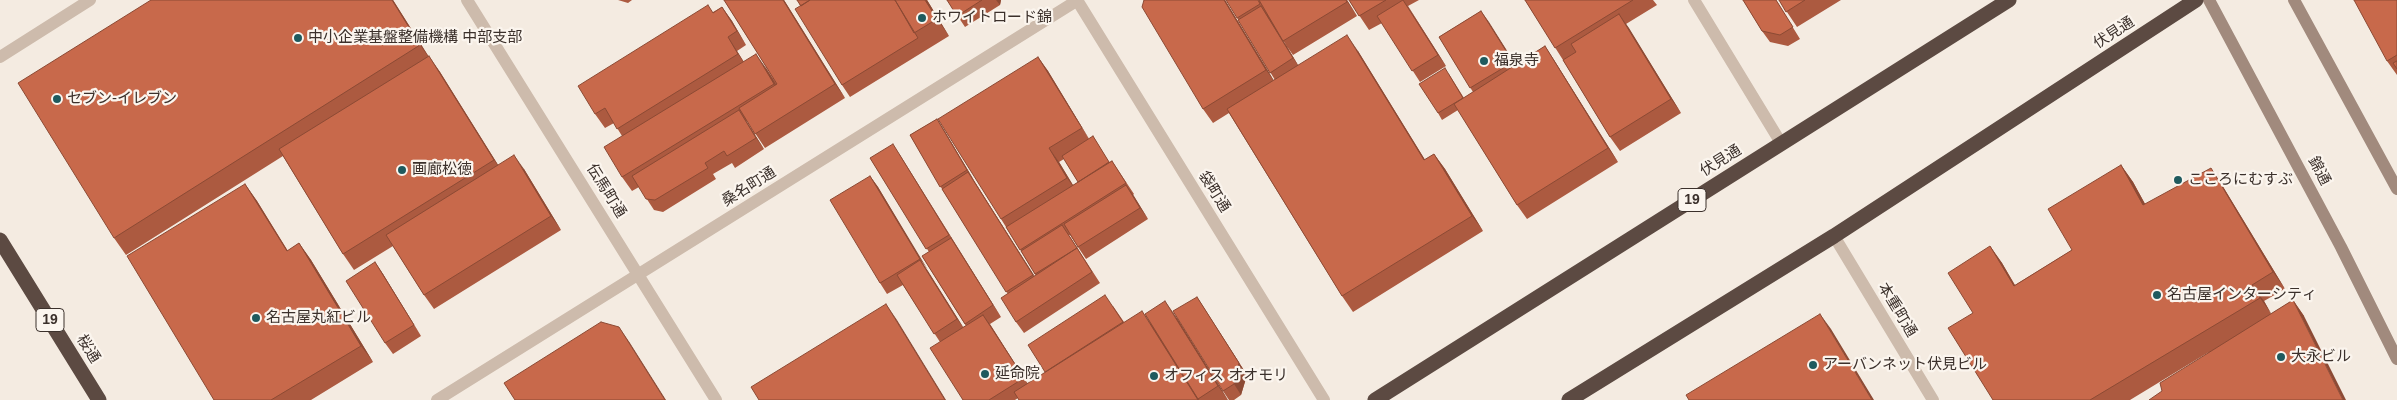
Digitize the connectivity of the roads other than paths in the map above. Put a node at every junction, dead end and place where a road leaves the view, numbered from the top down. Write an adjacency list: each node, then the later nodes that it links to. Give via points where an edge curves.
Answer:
1 (90, 0): 9 (street)
2 (467, 0): 14 (street, 伝馬町通)
3 (1077, 0): 14 (street, 桑名町通); 19 (street, 袋町通)
4 (1694, 0): 10 (street)
5 (2008, 0): 10 (highway, 伏見通 / 19)
6 (2196, 0): 12 (highway, 伏見通)
7 (2209, 0): 15 (street, 錦通)
8 (2294, 0): 11 (street)
9 (0, 57)
10 (1782, 144): 20 (highway, 伏見通 / 19)
11 (2397, 189)
12 (1834, 236): 21 (highway, 伏見通); 22 (street, 本重町通)
13 (0, 240): 16 (highway, 桜通 / 19)
14 (639, 274): 17 (street, 桑名町通); 18 (street, 伝馬町通)
15 (2397, 359)
16 (99, 400)
17 (437, 400)
18 (716, 400)
19 (1324, 400)
20 (1375, 400)
21 (1569, 400)
22 (1934, 400)

